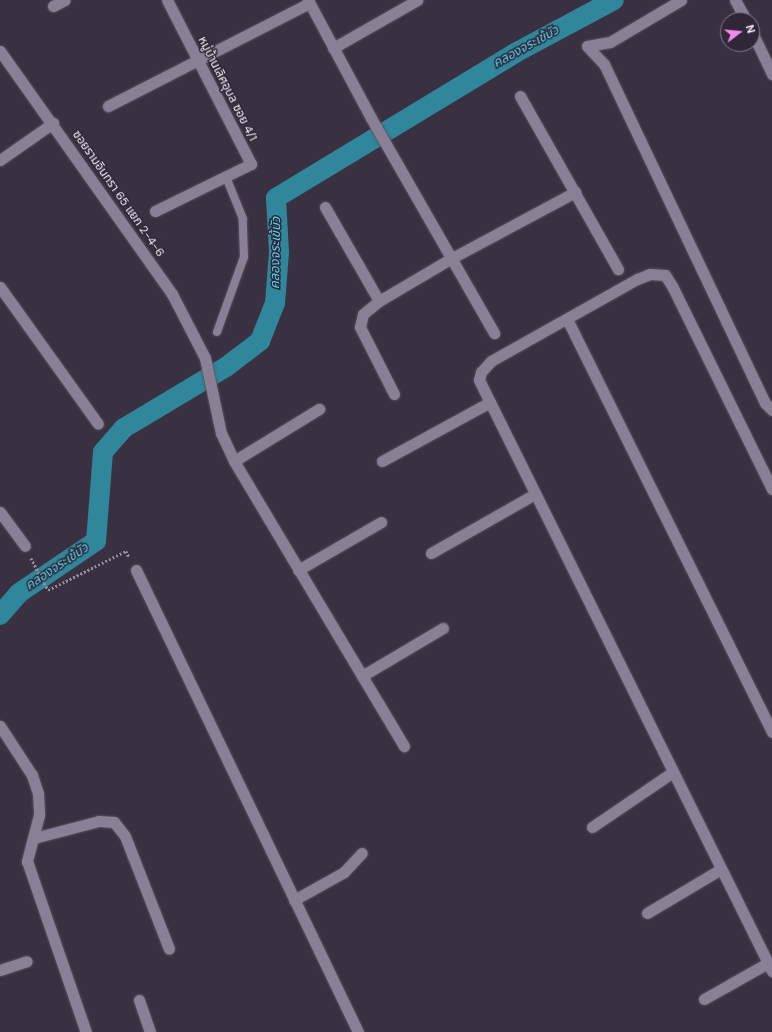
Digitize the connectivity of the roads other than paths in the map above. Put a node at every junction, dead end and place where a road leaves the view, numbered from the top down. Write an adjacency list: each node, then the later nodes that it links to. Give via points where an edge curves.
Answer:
1 (65, 0): 7 (street)
2 (167, 0): 12 (street, หมู่บ้านเลิศอุบล ซอย 4/1)
3 (417, 0): 9 (street)
4 (681, 0): 32 (street, via 610,42 587,46 604,64 765,403)
5 (735, 0): 8 (street)
6 (309, 1): 9 (street); 12 (street)
7 (53, 6)
8 (742, 12)
9 (333, 48): 22 (street)
10 (760, 49): 13 (street)
11 (0, 51): 16 (street, ซอยรามอินทรา 65 แยก 2-4-6)
12 (198, 60): 15 (street); 18 (street, หมู่บ้านเลิศอุบล ซอย 4/1, via 251,164)
13 (772, 74)
14 (520, 96): 19 (street)
15 (108, 106)
16 (53, 123): 17 (street); 34 (street, ซอยรามอินทรา 65 แยก 2-4-6, via 172,294 205,358 221,433)
17 (0, 160)
18 (226, 177): 21 (street); 27 (lane, via 243,219 244,257)
19 (574, 192): 22 (street); 23 (street)
20 (325, 207): 25 (street)
21 (155, 211)
22 (452, 258): 25 (street); 28 (street)
23 (618, 269)
24 (0, 287): 33 (street)
25 (378, 301): 29 (street, via 363,314 360,327)
26 (567, 319): 30 (street, via 486,366 479,380); 36 (street, via 637,279 650,274 665,275); 47 (street)
27 (217, 332)
28 (494, 333)
29 (394, 394)
30 (490, 402): 35 (street); 37 (street)
31 (319, 409): 34 (street)
32 (772, 410)
33 (98, 424)
34 (234, 461): 43 (street, ซอยรามอินทรา 65 แยก 2-4-6)
35 (382, 461)
36 (772, 489)
37 (535, 494): 41 (street); 49 (street)
38 (0, 512): 40 (street)
39 (381, 522): 43 (street)
40 (25, 546)
41 (431, 553)
42 (136, 570): 54 (street)
43 (298, 570): 45 (street, ซอยรามอินทรา 65 แยก 2-4-6)
44 (443, 628): 45 (street)
45 (362, 676): 48 (street, ซอยรามอินทรา 65 แยก 2-4-6)
46 (0, 726): 51 (street, via 32,775 36,787 39,815)
47 (772, 732)
48 (404, 746)
49 (673, 772): 50 (street); 53 (street)
50 (592, 827)
51 (34, 838): 56 (street, via 99,821 114,822 125,836); 62 (street, via 27,861 31,876)
52 (362, 853): 54 (street, via 344,872)
53 (721, 869): 55 (street); 58 (street)
54 (294, 900): 64 (street)
55 (647, 913)
56 (169, 949)
57 (27, 961): 59 (street)
58 (770, 967): 60 (street)
59 (0, 970)
60 (704, 999)
61 (139, 1000): 63 (street)
62 (86, 1032)
63 (150, 1032)
64 (358, 1032)

